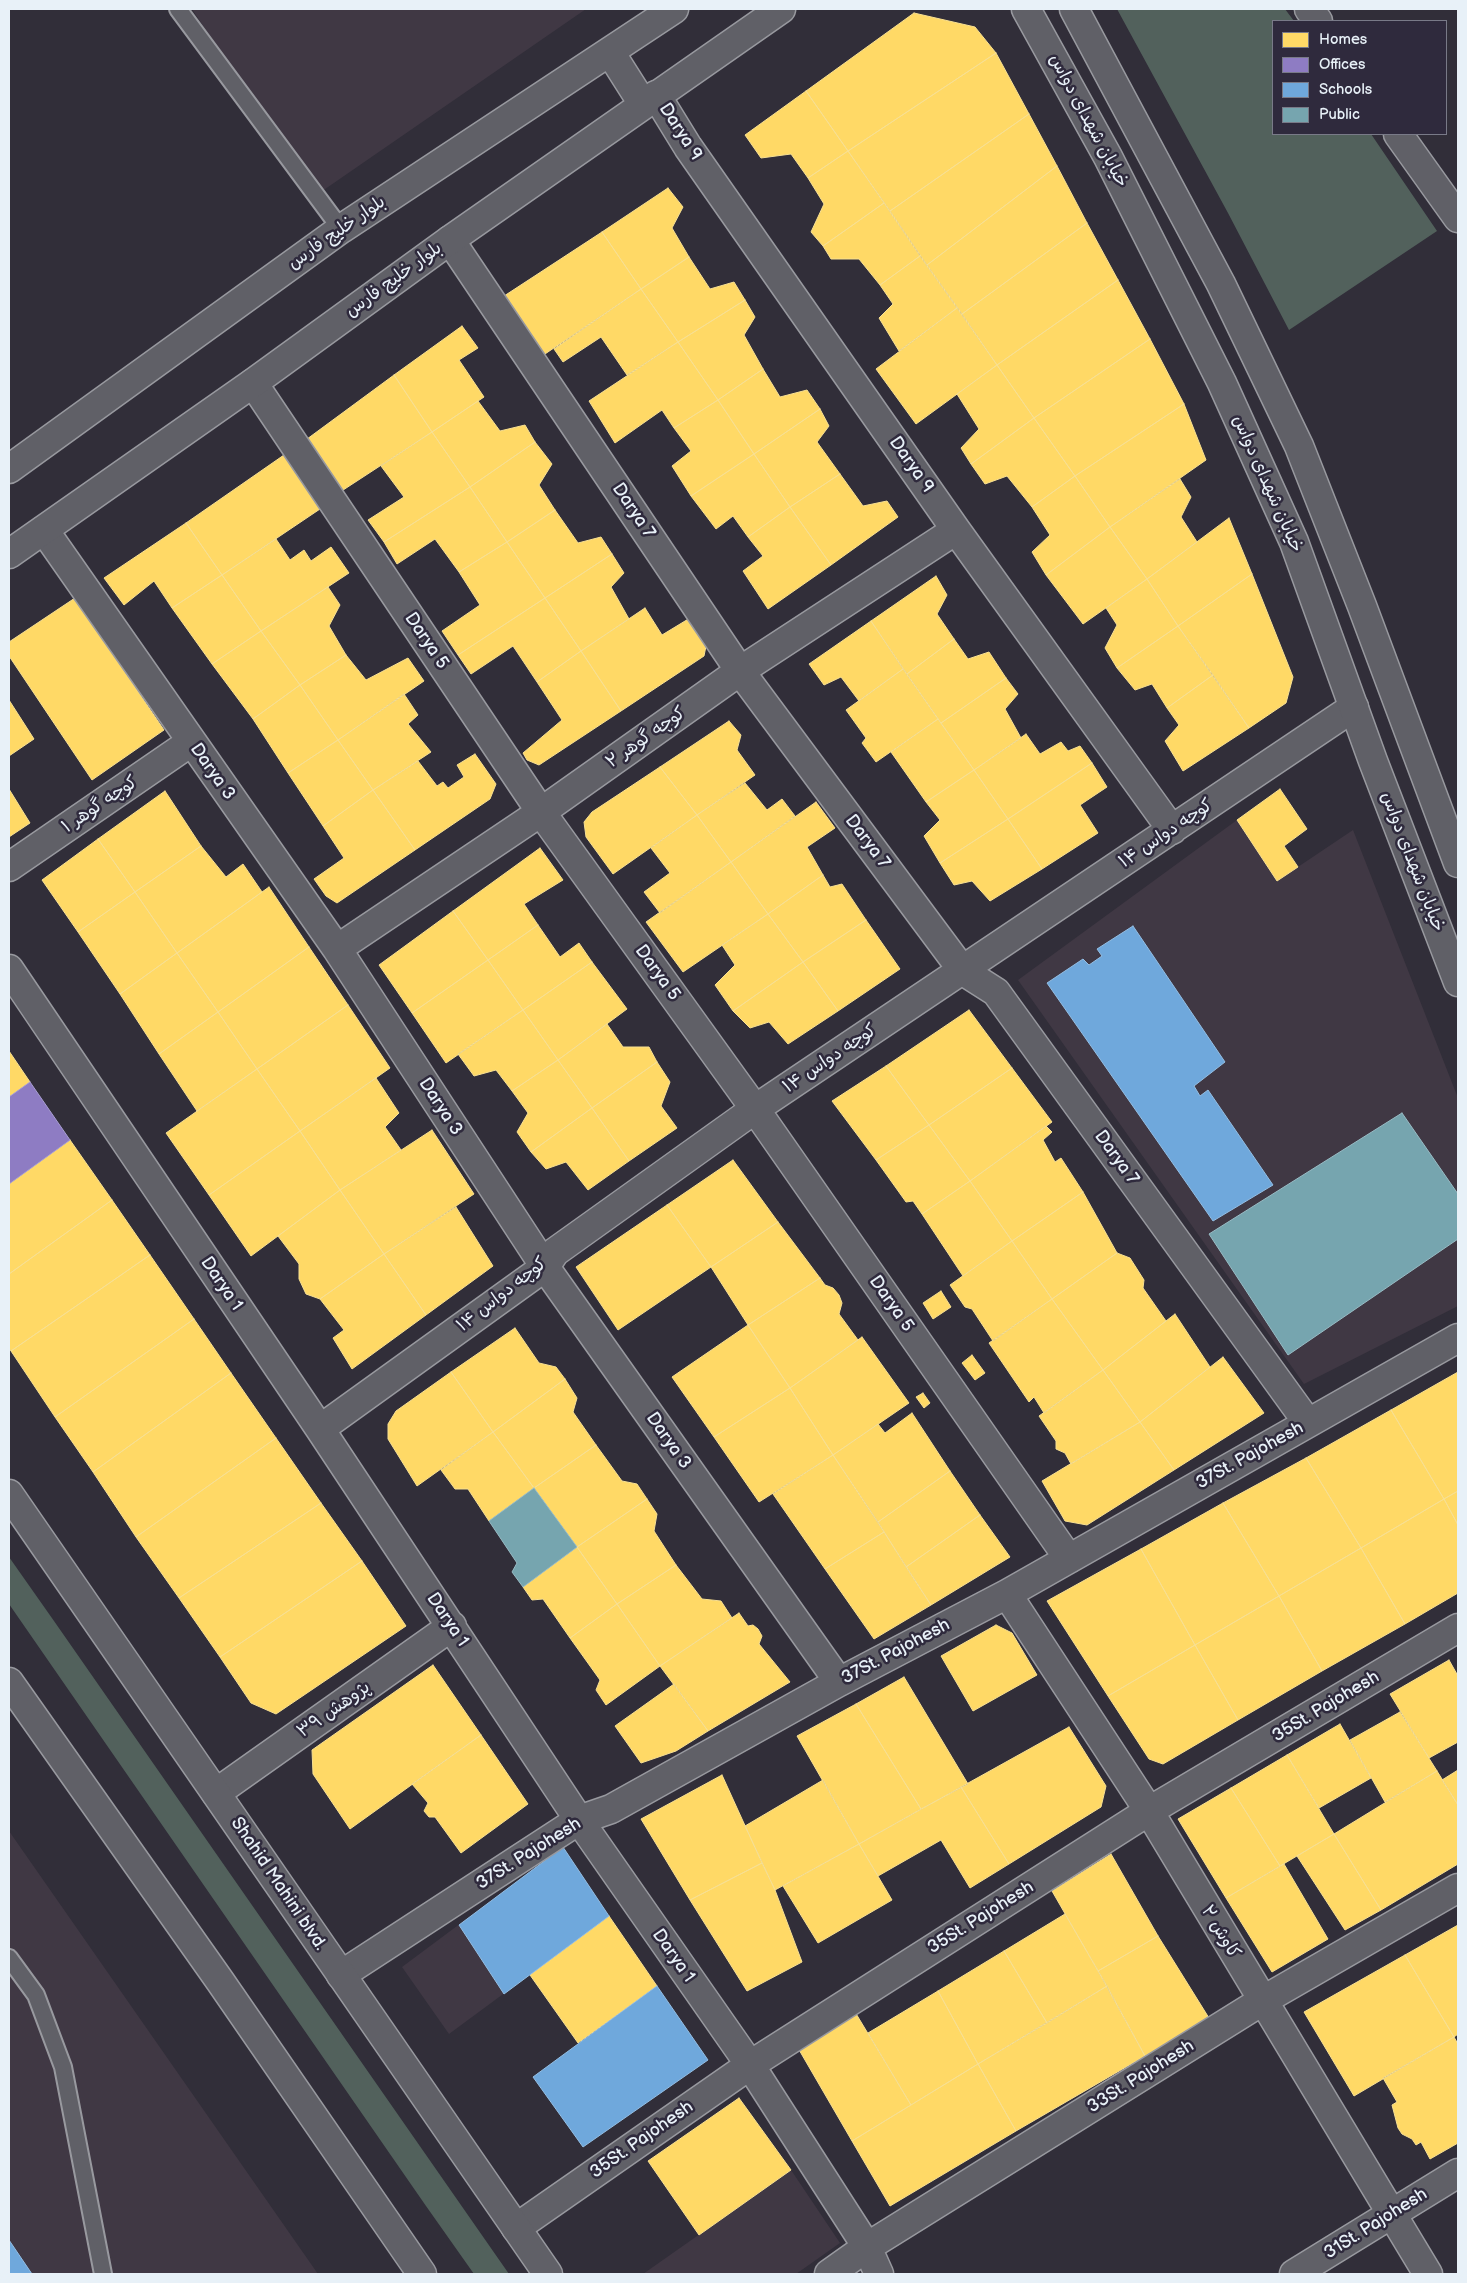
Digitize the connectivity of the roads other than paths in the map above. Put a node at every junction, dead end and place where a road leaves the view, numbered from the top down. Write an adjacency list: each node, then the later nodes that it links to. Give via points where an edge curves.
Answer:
1 (178, 9): 14 (lane)
2 (674, 9): 8 (street, بلوار خلیج ‌فارس)
3 (781, 9): 9 (street, بلوار خلیج‌ فارس)
4 (1026, 9): 12 (street, خیابان شهدای دواس)
5 (1074, 9): 11 (street)
6 (1309, 9): 7 (street)
7 (1317, 20)
8 (610, 52): 9 (street, Darya 9); 14 (street, بلوار خلیج ‌فارس)
9 (649, 100): 15 (street, بلوار خلیج‌ فارس); 19 (street, Darya 9, via 688,147)
10 (1399, 135): 13 (street)
11 (1144, 138): 12 (street); 26 (street, via 1221,284 1299,446)
12 (1108, 157): 22 (street, خیابان شهدای دواس, via 1222,383 1294,542)
13 (1458, 218)
14 (341, 229): 17 (street, بلوار خلیج ‌فارس)
15 (450, 240): 16 (street, بلوار خلیج‌ فارس); 21 (street, Darya 7)
16 (253, 383): 18 (street, بلوار خلیج‌ فارس); 24 (street, Darya 5)
17 (9, 469)
18 (44, 530): 20 (street, بلوار خلیج‌ فارس); 23 (street, Darya 3)
19 (956, 530): 21 (street, کوچه گوهر ۲); 25 (street, Darya 9)
20 (9, 554)
21 (740, 671): 24 (street, کوچه گوهر ۲); 30 (street, Darya 7)
22 (1354, 707): 25 (street, کوچه دواس ۱۴); 31 (street, خیابان شهدای دواس)
23 (191, 742): 27 (street, کوچه گوهر ۱); 28 (street, Darya 3)
24 (541, 812): 28 (street, کوچه گوهر ۲); 32 (street, Darya 5)
25 (1172, 830): 30 (street, کوچه دواس ۱۴)
26 (1455, 846)
27 (9, 867)
28 (337, 949): 33 (street, Darya 3)
29 (9, 969): 36 (street, Darya 1)
30 (963, 971): 32 (street, کوچه دواس ۱۴); 35 (street, Darya 7, via 996,992)
31 (1458, 982)
32 (755, 1109): 33 (street, کوچه دواس ۱۴, via 555,1252); 38 (street, Darya 5)
33 (545, 1268): 36 (street, کوچه دواس ۱۴); 43 (street, Darya 3)
34 (1458, 1338): 35 (street, 37St. Pajohesh)
35 (1308, 1423): 38 (street, 37St. Pajohesh)
36 (320, 1429): 40 (street, Darya 1)
37 (9, 1494): 44 (street, Shahid Mahini blvd.)
38 (1068, 1558): 39 (street, 37St. Pajohesh)
39 (1006, 1594): 43 (street, 37St. Pajohesh); 45 (street, کاوش ۲)
40 (452, 1626): 44 (street, پژوهش ۳۹); 46 (street, Darya 1)
41 (1458, 1628): 45 (street, 35St. Pajohesh)
42 (9, 1682): 57 (street)
43 (839, 1682): 46 (street, 37St. Pajohesh, via 611,1808)
44 (216, 1793): 49 (street, Shahid Mahini blvd.)
45 (1149, 1811): 50 (street, کاوش ۲); 51 (street, 35St. Pajohesh)
46 (579, 1820): 49 (street, 37St. Pajohesh); 51 (street, Darya 1)
47 (1458, 1888): 50 (street, 33St. Pajohesh)
48 (9, 1958): 56 (lane, via 36,1995 63,2067)
49 (341, 1976): 54 (street, Shahid Mahini blvd.)
50 (1262, 2001): 53 (street, کاوش ۲); 55 (street, 33St. Pajohesh)
51 (750, 2066): 54 (street, 35St. Pajohesh); 55 (street, Darya 1)
52 (1458, 2173): 53 (street, 31St. Pajohesh)
53 (1392, 2214): 61 (street, 31St. Pajohesh); 62 (street, کاوش ۲)
54 (516, 2228): 58 (street, Shahid Mahini blvd.)
55 (867, 2247): 59 (street, 33St. Pajohesh); 60 (street, Darya 1)
56 (103, 2274)
57 (422, 2274)
58 (548, 2274)
59 (829, 2274)
60 (880, 2274)
61 (1294, 2274)
62 (1428, 2274)

